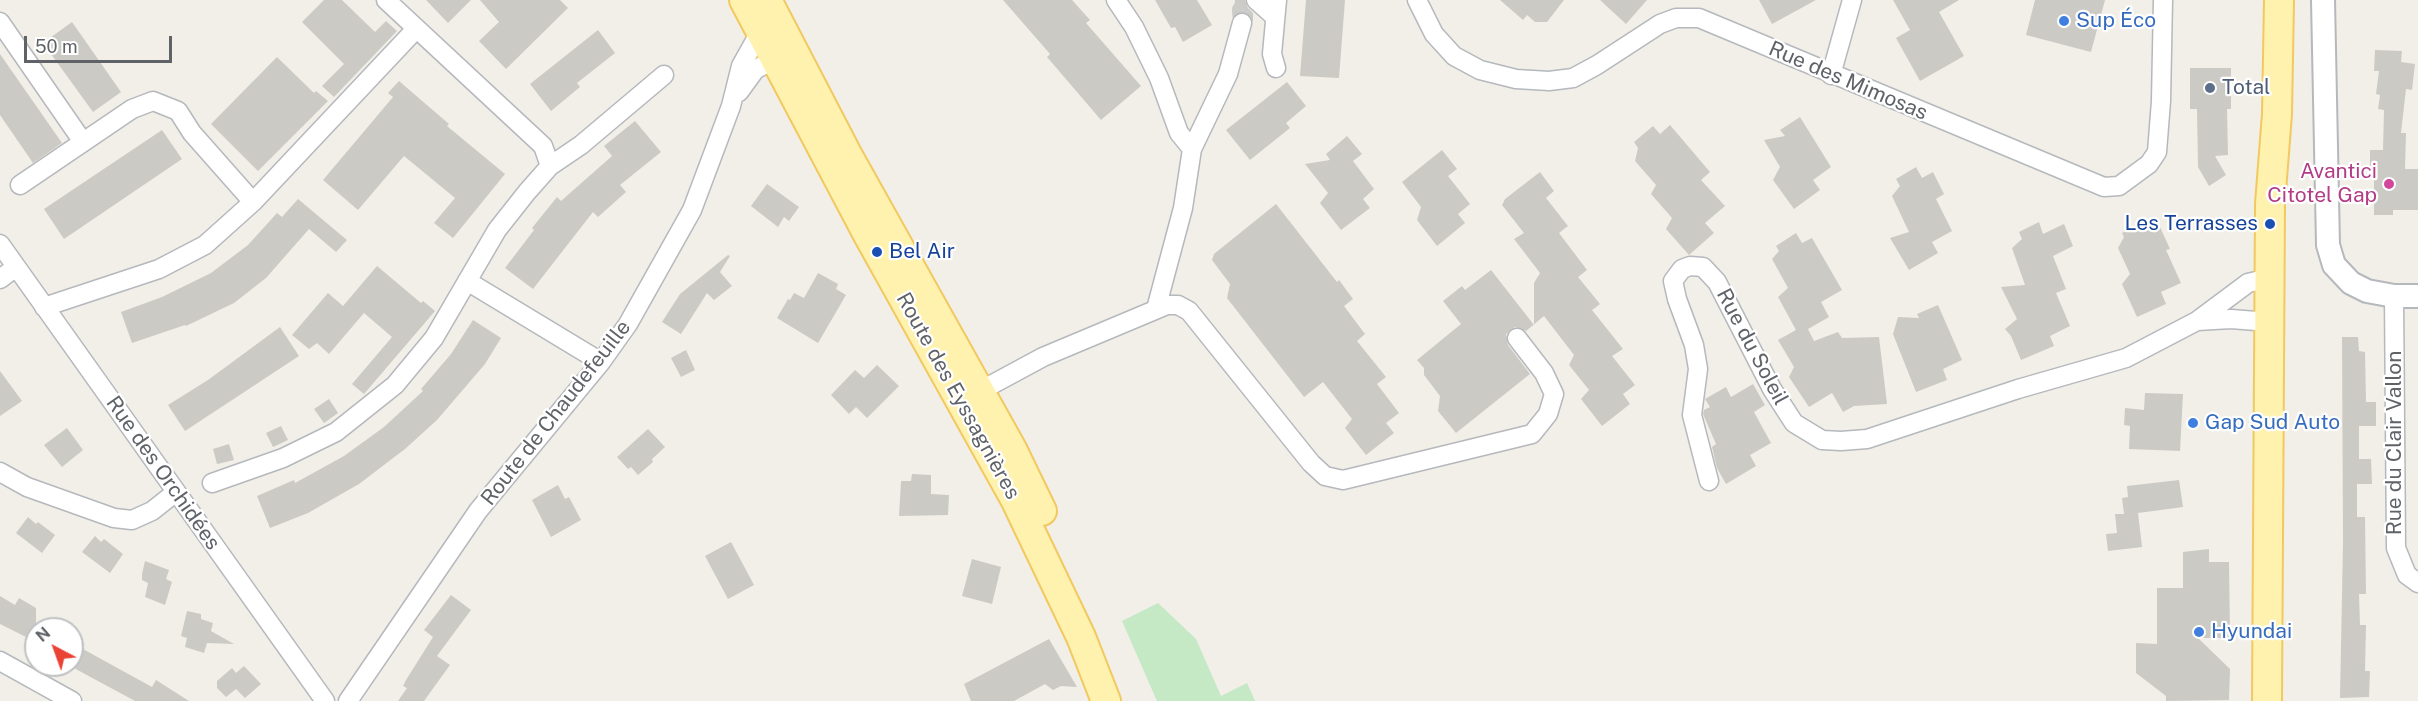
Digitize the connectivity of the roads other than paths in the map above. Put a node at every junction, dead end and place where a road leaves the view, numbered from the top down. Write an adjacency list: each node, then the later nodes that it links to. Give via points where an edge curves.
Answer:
1 (386, 0): 15 (street)
2 (744, 0): 16 (main road, Route des Eyssagnières)
3 (768, 0): 16 (street); 23 (main road, Route des Eyssagnières)
4 (1116, 0): 22 (street, via 1159,78 1179,133)
5 (1256, 0): 12 (street)
6 (1417, 0): 19 (street, Rue des Mimosas, via 1434,34 1454,56 1480,70 1516,79 1573,78 1676,18 1699,18)
7 (1852, 0): 19 (street)
8 (2163, 0): 19 (street, Rue des Mimosas, via 2157,152 2149,164 2119,186 2104,187)
9 (2260, 0): 27 (main road, via 2263,143)
10 (2279, 0): 27 (main road, via 2277,114)
11 (2323, 0): 33 (street, via 2328,245 2334,265 2351,283 2367,291)
12 (1276, 8): 17 (street, via 1272,54)
13 (0, 22): 21 (street)
14 (1242, 23): 22 (street, via 1228,74)
15 (416, 29): 24 (street, via 543,146); 26 (street)
16 (771, 46): 20 (street, Route de Chaudefeuille); 20 (street, Route de Chaudefeuille, via 748,51); 23 (street); 41 (main road, Route des Eyssagnières, via 886,268)
17 (1276, 68)
18 (664, 75): 24 (street)
19 (1831, 75)
20 (730, 106): 40 (street, Route de Chaudefeuille, via 692,210 628,324)
21 (83, 142): 25 (street); 26 (street, via 132,109 153,101 178,111 192,133)
22 (1192, 149): 36 (street, via 1183,208)
23 (847, 154): 41 (main road, Route des Eyssagnières)
24 (550, 166): 32 (street, via 497,230)
25 (20, 185)
26 (253, 202): 35 (street, via 205,245 159,268)
27 (2270, 204): 30 (main road)
28 (0, 244): 29 (street, Rue des Orchidées)
29 (16, 267): 31 (street); 35 (street, Rue des Orchidées)
30 (2269, 278): 37 (street, Rue du Soleil, via 2248,284); 38 (main road)
31 (0, 279)
32 (467, 281): 40 (street); 44 (street, via 434,338 394,385 336,432 283,458)
33 (2394, 296): 34 (street); 46 (street, Rue du Clair Vallon, via 2396,548 2407,575)
34 (2418, 296)
35 (44, 307): 45 (street, Rue des Orchidées)
36 (1156, 309): 39 (street, via 1178,305 1189,311 1311,463 1325,476 1344,480 1532,434 1548,414 1554,394 1544,373); 41 (street, via 1043,357)
37 (2197, 321): 38 (street, Rue du Soleil); 43 (street, Rue du Soleil, via 2126,358 1867,439 1822,440 1794,423 1772,389 1717,282 1703,267 1690,266 1682,269 1673,281 1696,353 1698,369 1692,415)
38 (2269, 322): 52 (main road)
39 (1517, 338)
40 (601, 362): 50 (street, Route de Chaudefeuille, via 478,511)
41 (974, 403): 51 (main road, Route des Eyssagnières, via 1012,449 1052,534 1067,574 1081,637)
42 (0, 472): 45 (street, via 27,487 114,518 132,520 152,511)
43 (1708, 481)
44 (212, 483)
45 (176, 492): 49 (street, Rue des Orchidées)
46 (2418, 583)
47 (0, 661): 48 (street)
48 (72, 701)
49 (325, 701)
50 (348, 701)
51 (1106, 701)
52 (2267, 701)

